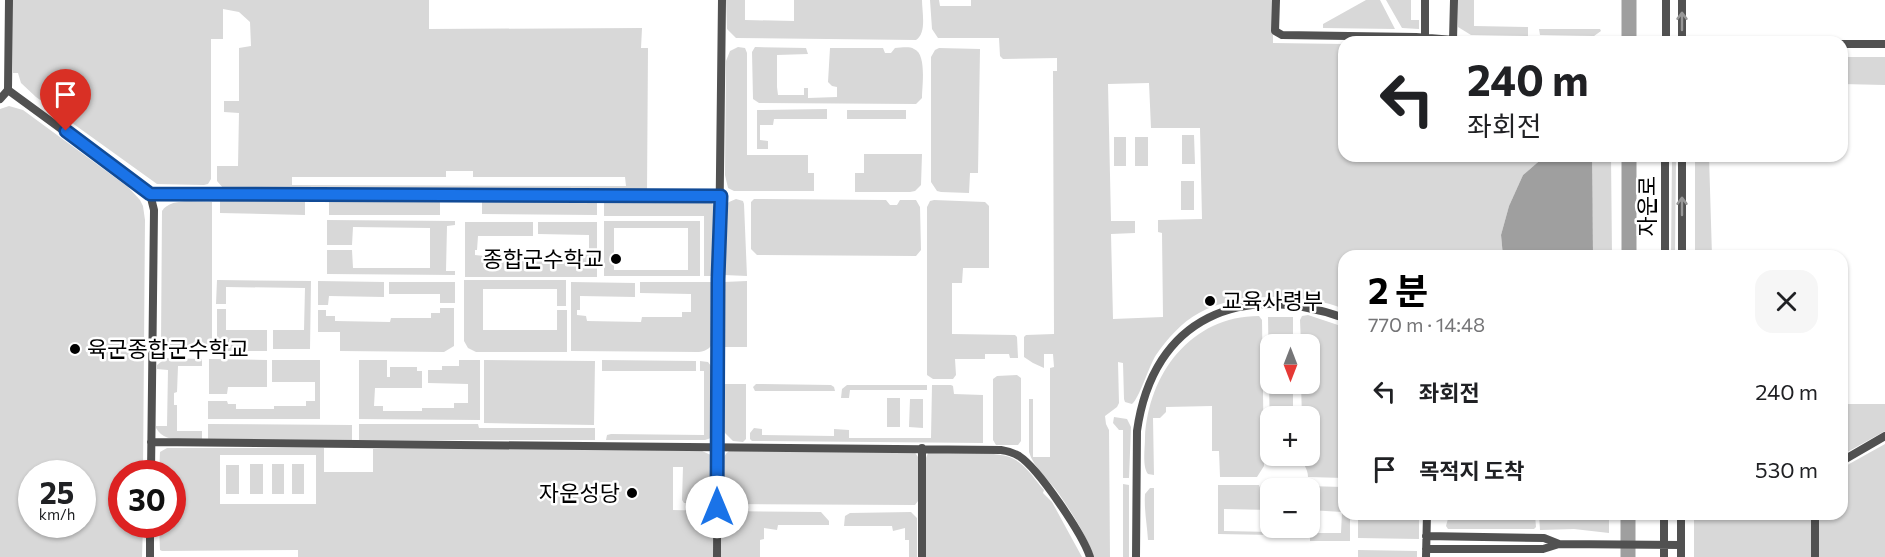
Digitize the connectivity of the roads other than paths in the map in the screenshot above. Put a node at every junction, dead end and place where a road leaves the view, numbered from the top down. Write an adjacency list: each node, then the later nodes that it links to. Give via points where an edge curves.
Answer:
1 (9, 0): 15 (street)
2 (722, 0): 20 (street)
3 (1276, 0): 8 (street, via 1278,34)
4 (1425, 0): 9 (street)
5 (1454, 0): 10 (street)
6 (1666, 0): 11 (street)
7 (1682, 0): 12 (street, one-way to 7)
8 (1352, 36)
9 (1425, 36)
10 (1453, 36)
11 (1666, 36)
12 (1682, 36)
13 (1848, 44): 14 (street)
14 (1885, 44)
15 (8, 90): 16 (street); 19 (street)
16 (0, 99)
17 (1665, 162): 21 (street, 자운로)
18 (1682, 162): 22 (street, 자운로, one-way to 18)
19 (150, 194): 20 (street); 25 (street)
20 (721, 196): 26 (street)
21 (1665, 250)
22 (1682, 250)
23 (1338, 316): 44 (street, via 1296,305 1243,307 1210,315 1174,344 1156,369 1140,413)
24 (1885, 436): 28 (street)
25 (151, 442): 26 (street); 29 (street)
26 (717, 447): 27 (street); 41 (street)
27 (922, 448): 42 (street); 43 (street, via 1001,450 1018,455 1051,491)
28 (1848, 458)
29 (151, 460)
30 (1427, 520): 34 (street)
31 (1664, 520): 37 (street)
32 (1681, 520): 38 (street)
33 (1815, 520): 47 (street)
34 (1426, 536): 36 (street, via 1544,538); 39 (street)
35 (150, 538): 40 (street)
36 (1559, 544): 37 (street); 39 (street, via 1544,549)
37 (1664, 545): 38 (street); 45 (street)
38 (1680, 545): 46 (street)
39 (1426, 553)
40 (150, 557)
41 (717, 557)
42 (921, 557)
43 (1090, 557)
44 (1136, 557)
45 (1664, 557)
46 (1680, 557)
47 (1815, 557)

